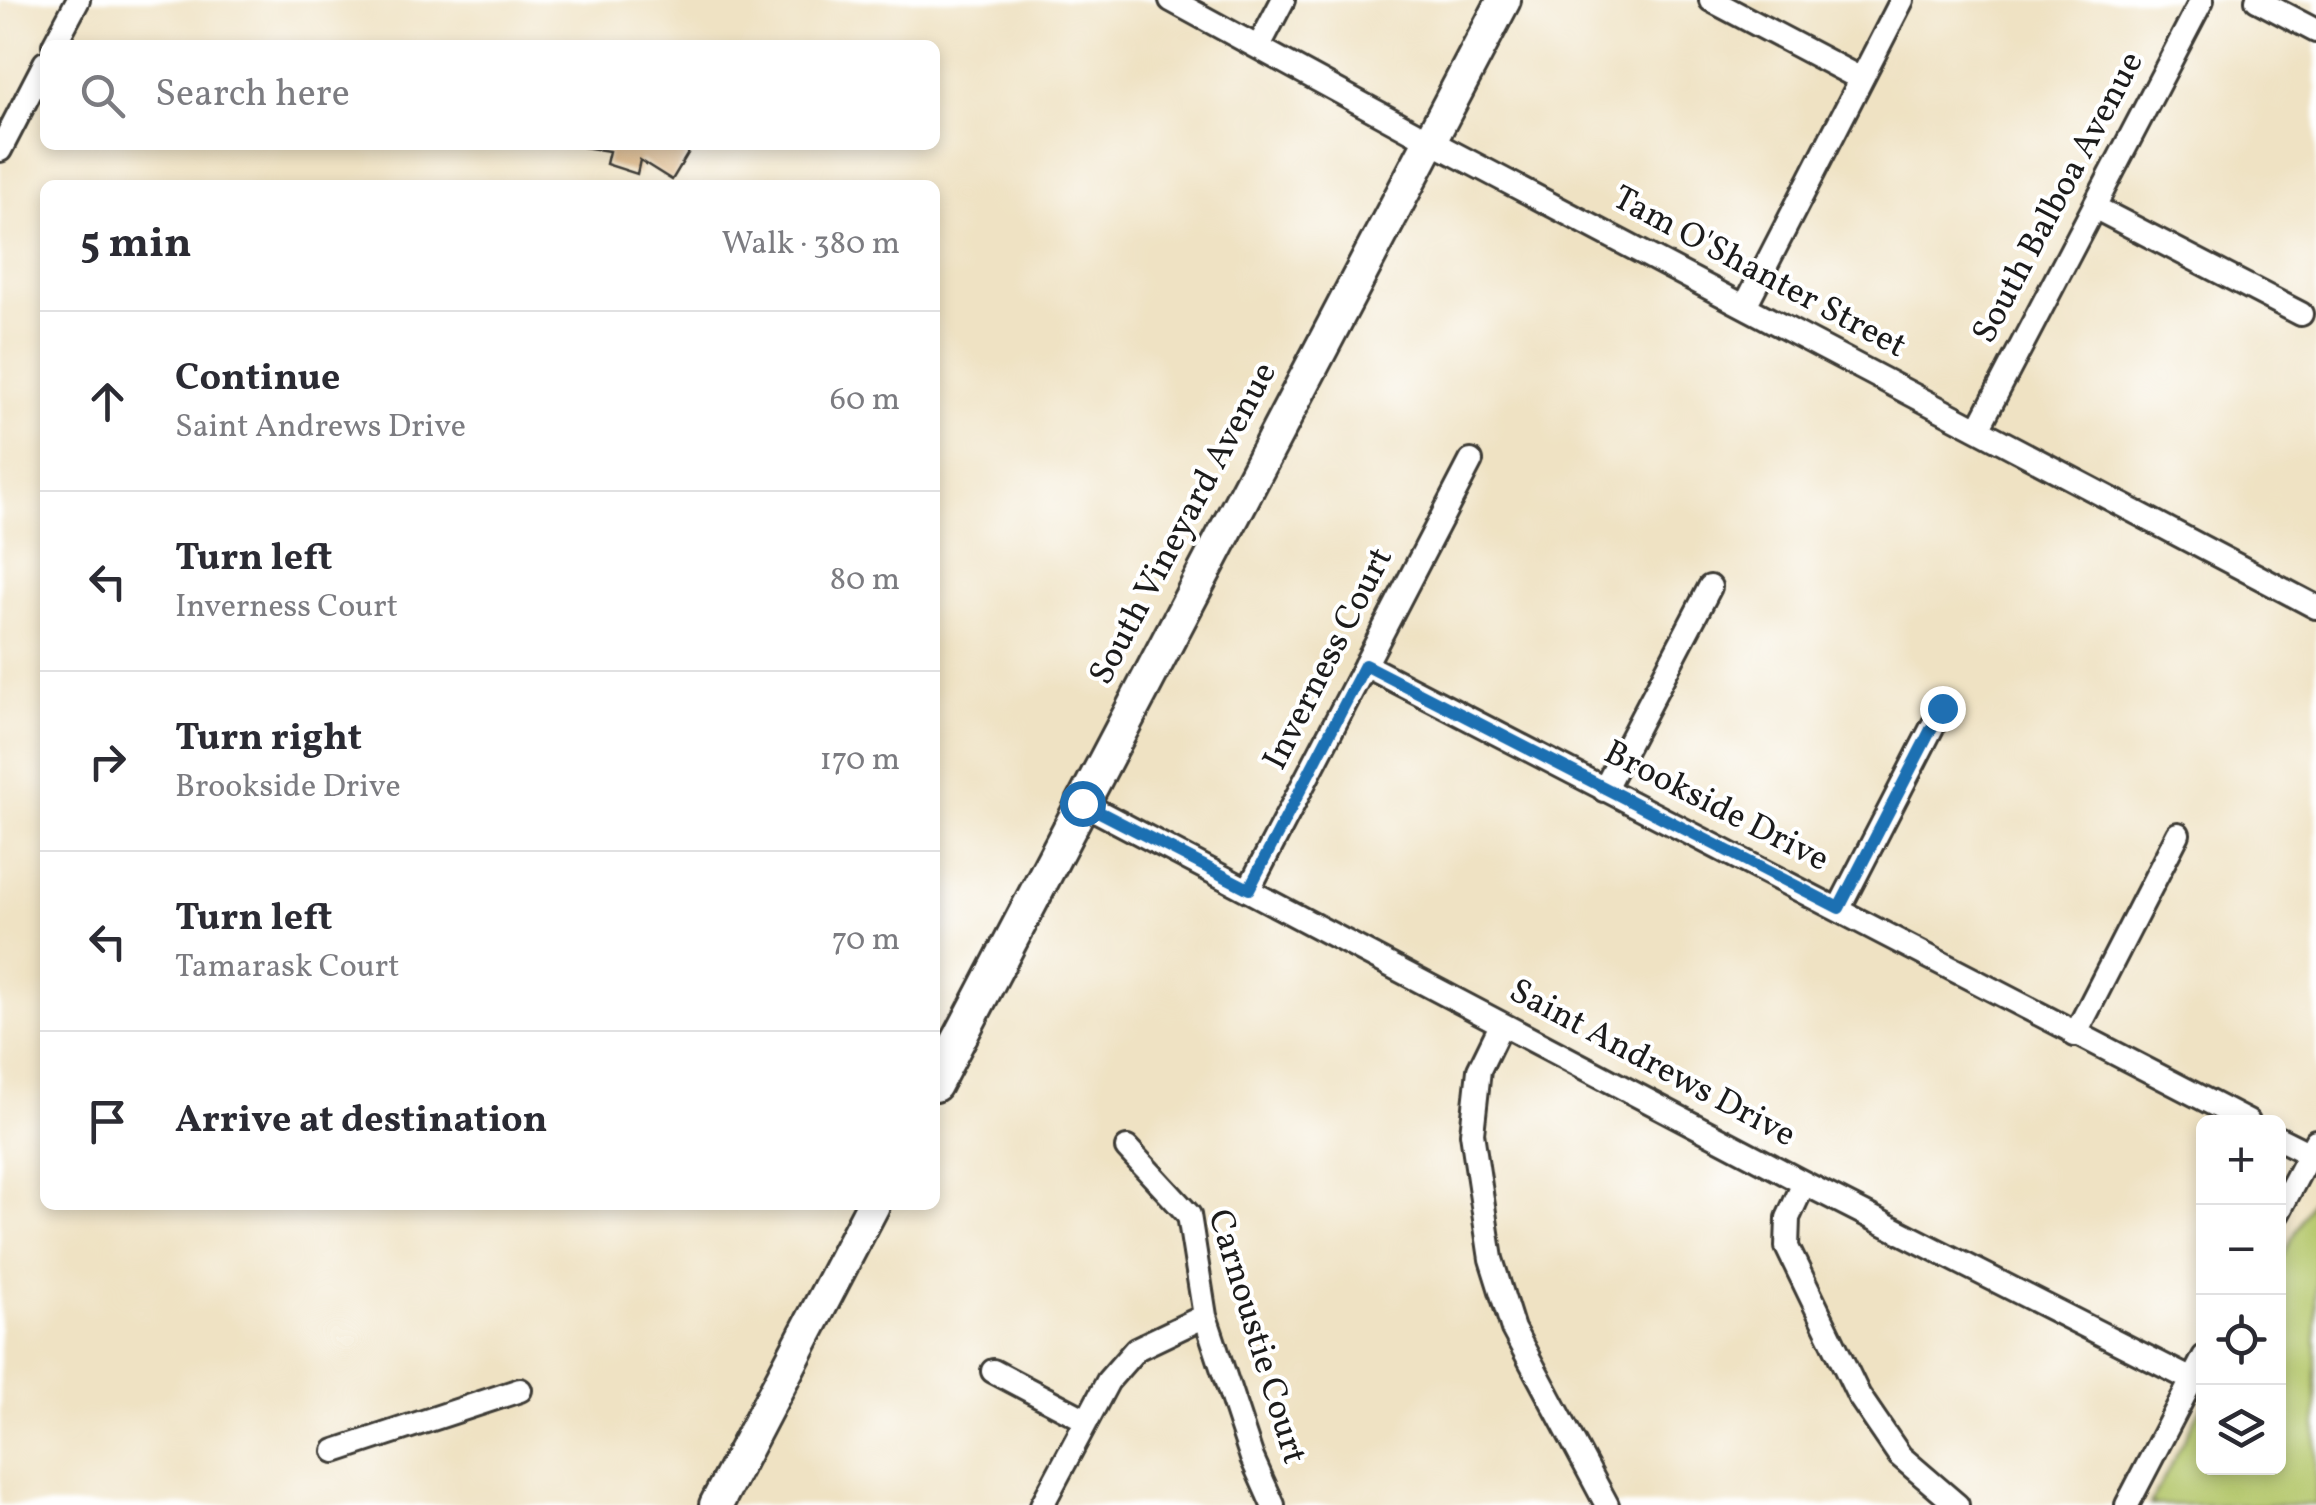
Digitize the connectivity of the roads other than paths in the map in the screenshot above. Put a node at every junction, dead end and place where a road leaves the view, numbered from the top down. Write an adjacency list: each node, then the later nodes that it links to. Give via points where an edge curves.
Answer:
1 (78, 0): 10 (street)
2 (1171, 0): 11 (street, Tam O'Shanter Street)
3 (1283, 0): 11 (street)
4 (1504, 0): 14 (main road, South Vineyard Avenue)
5 (1711, 0): 13 (street)
6 (1902, 0): 13 (street)
7 (2202, 0): 16 (street, South Balboa Avenue)
8 (2257, 0): 9 (street)
9 (2316, 31)
10 (57, 40)
11 (1259, 46): 14 (street, Tam O'Shanter Street)
12 (40, 73): 15 (street)
13 (1862, 78): 17 (street)
14 (1430, 141): 17 (street, Tam O'Shanter Street); 26 (main road, South Vineyard Avenue)
15 (0, 150)
16 (2094, 207): 18 (street); 19 (street, South Balboa Avenue)
17 (1745, 306): 19 (street, Tam O'Shanter Street)
18 (2301, 314)
19 (1978, 428): 22 (street, Tam O'Shanter Street)
20 (1471, 461): 23 (street, Inverness Court)
21 (1710, 587): 25 (street)
22 (2316, 606)
23 (1365, 665): 25 (street, Brookside Drive); 28 (street, Inverness Court)
24 (1942, 708): 29 (street)
25 (1604, 790): 29 (street, Brookside Drive)
26 (1082, 803): 28 (street, Saint Andrews Drive); 32 (main road, South Vineyard Avenue)
27 (2178, 834): 31 (street)
28 (1249, 889): 30 (street, Saint Andrews Drive)
29 (1839, 908): 31 (street, Brookside Drive)
30 (1501, 1025): 37 (street, Saint Andrews Drive); 50 (street, via 1479,1070 1472,1134 1491,1260 1514,1329)
31 (2075, 1035): 33 (street, Brookside Drive)
32 (940, 1075)
33 (2234, 1115)
34 (2286, 1140): 36 (street)
35 (1127, 1148): 40 (street, Carnoustie Court, via 1189,1215)
36 (2313, 1148): 38 (street)
37 (1804, 1183): 43 (street, Saint Andrews Drive); 51 (street, via 1788,1218 1787,1247 1859,1396 1900,1456)
38 (2283, 1205)
39 (869, 1210): 47 (main road)
40 (1206, 1316): 45 (street, via 1136,1348); 49 (street, Carnoustie Court)
41 (993, 1371): 45 (street)
42 (2196, 1372): 43 (street)
43 (2192, 1380): 52 (street)
44 (520, 1390): 46 (street)
45 (1086, 1420): 48 (street)
46 (336, 1451)
47 (716, 1505)
48 (1042, 1505)
49 (1273, 1505)
50 (1607, 1505)
51 (1956, 1505)
52 (2127, 1505)

